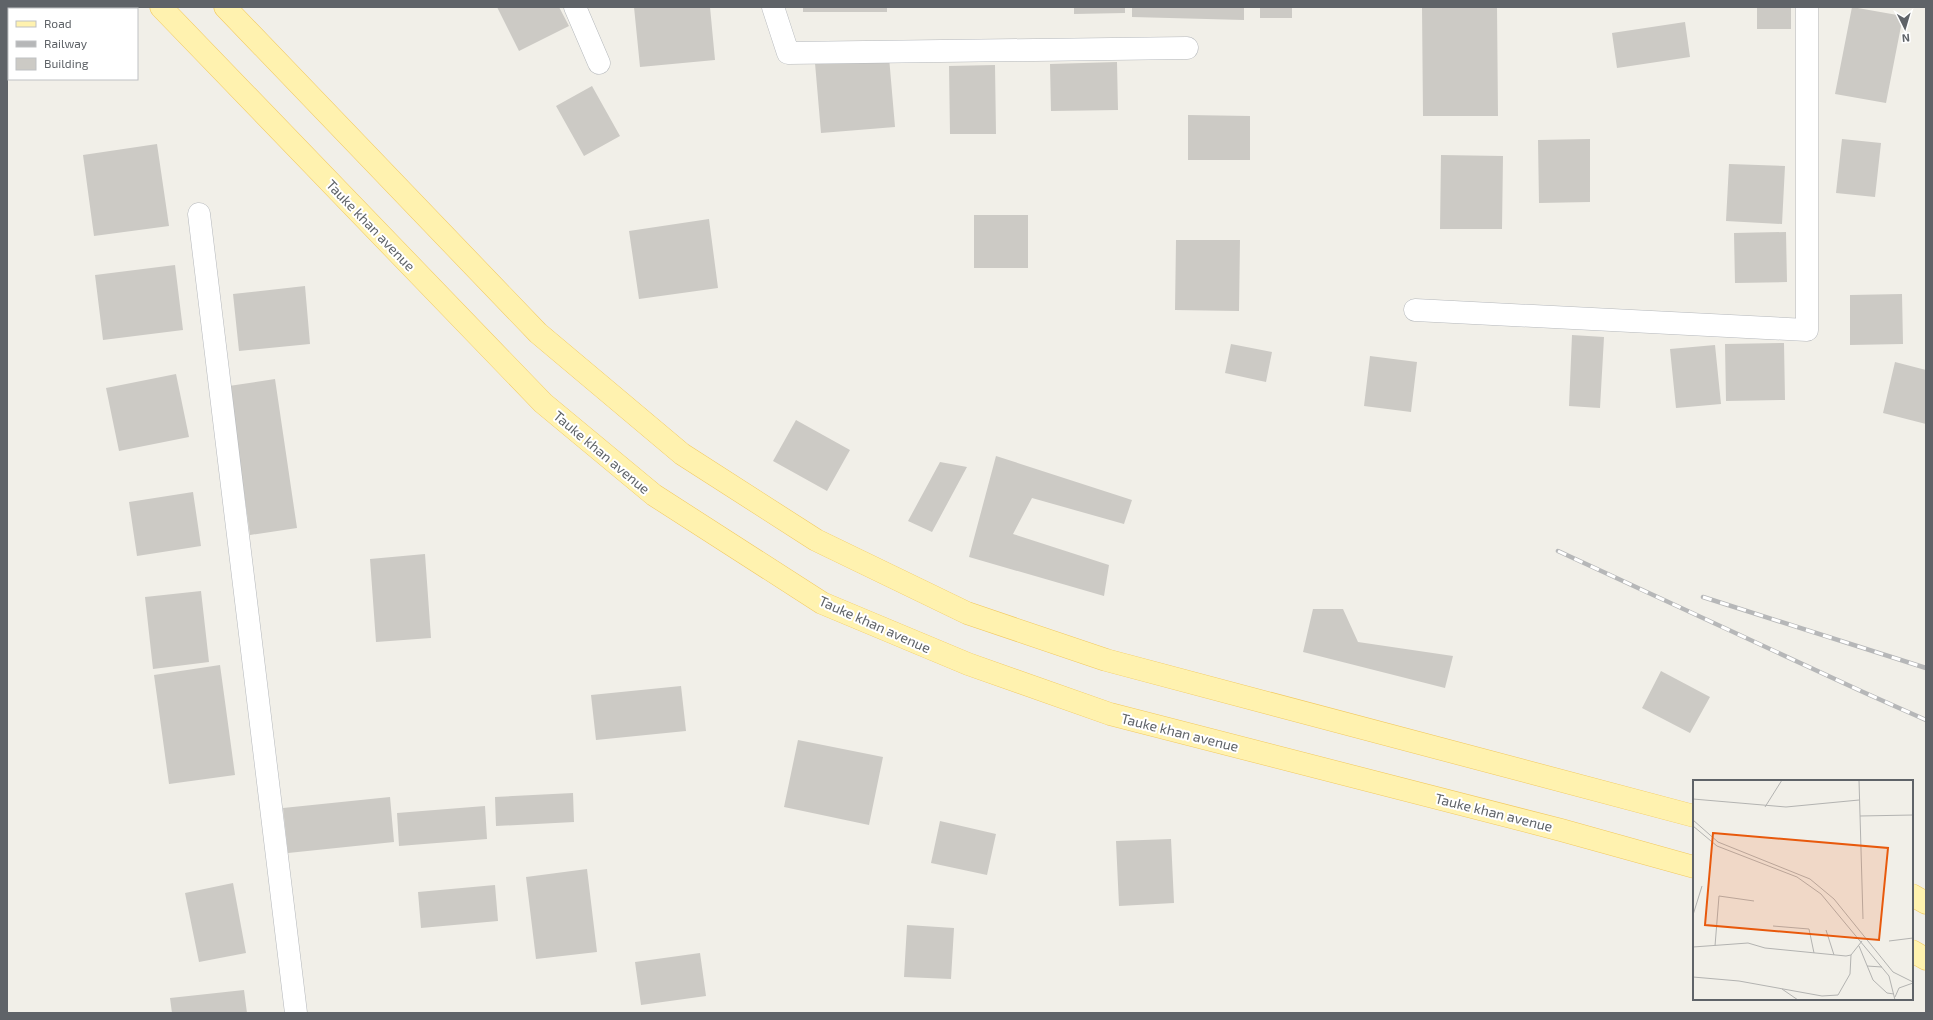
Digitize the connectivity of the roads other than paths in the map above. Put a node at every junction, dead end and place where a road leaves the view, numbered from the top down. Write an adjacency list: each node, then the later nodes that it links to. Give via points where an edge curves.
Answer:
1 (161, 7): 11 (main road, Tauke khan avenue, via 543,403 654,495 822,603 968,664 1110,714 1561,830)
2 (225, 7): 10 (main road, via 538,333 682,454 816,540 967,613 1106,660)
3 (575, 7): 7 (street)
4 (773, 7): 6 (street, via 788,53)
5 (1806, 7): 9 (street, via 1807,330)
6 (1187, 48)
7 (599, 63)
8 (199, 214): 16 (street)
9 (1415, 310)
10 (1693, 816)
11 (1693, 867)
12 (1913, 896): 13 (main road)
13 (1926, 902)
14 (1913, 952): 15 (main road)
15 (1926, 959)
16 (296, 1013)

